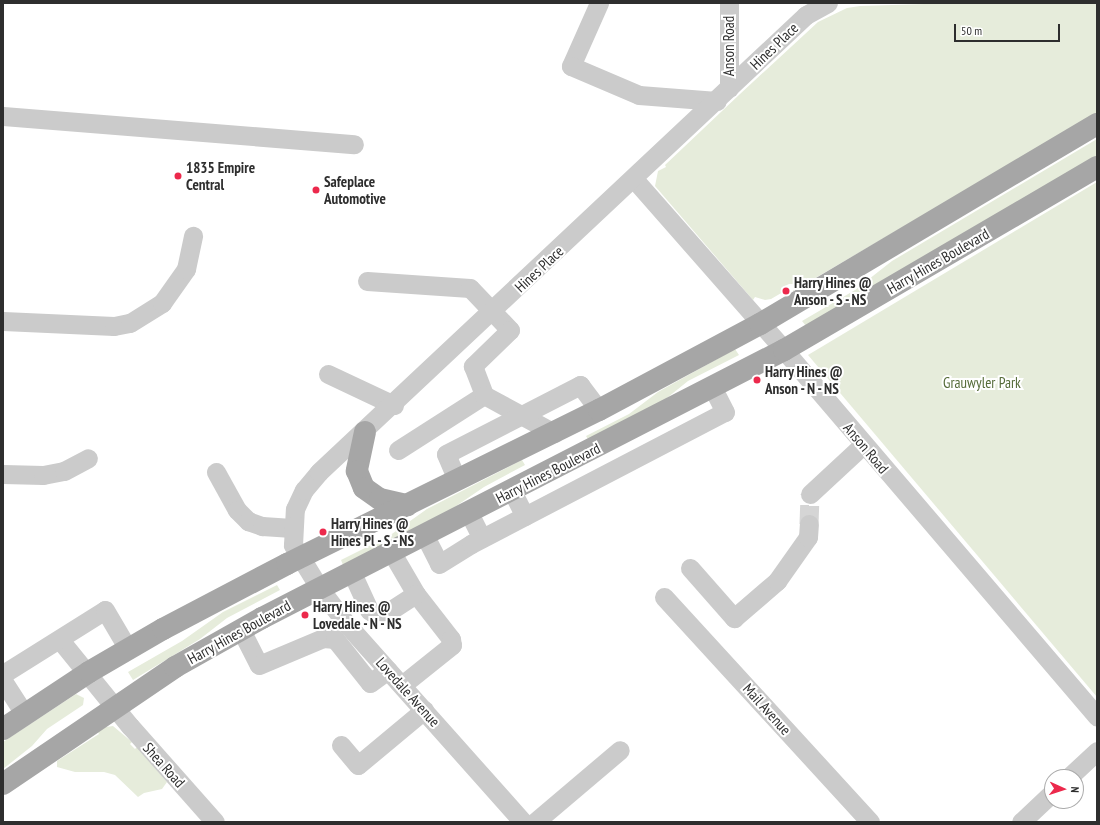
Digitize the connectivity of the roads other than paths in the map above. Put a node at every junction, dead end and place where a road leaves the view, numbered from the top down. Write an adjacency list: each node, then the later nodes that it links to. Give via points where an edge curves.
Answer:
1 (600, 3): 4 (street, via 572,66 639,95)
2 (729, 3): 4 (street, Anson Road)
3 (828, 3): 4 (street, Hines Place, via 806,15)
4 (723, 95): 9 (street, Hines Place)
5 (3, 116): 7 (street)
6 (1097, 124): 14 (main road)
7 (354, 144)
8 (1097, 167): 15 (main road, Harry Hines Boulevard)
9 (634, 179): 12 (street, Hines Place); 14 (street, Anson Road)
10 (194, 236): 13 (street, via 186,269 162,303 130,323 114,326)
11 (367, 281): 12 (street, via 470,288)
12 (493, 312): 18 (street, via 510,330 473,366); 19 (street, Hines Place)
13 (3, 322)
14 (760, 324): 15 (street, Anson Road); 20 (main road)
15 (784, 350): 17 (main road, Harry Hines Boulevard); 28 (street, Anson Road)
16 (328, 374): 19 (street)
17 (713, 388): 22 (main road, Harry Hines Boulevard); 27 (street, via 725,412)
18 (484, 395): 21 (street); 25 (street)
19 (394, 405): 23 (street, Hines Place)
20 (600, 410): 21 (street, via 580,385); 24 (main road)
21 (522, 414): 24 (street); 30 (street)
22 (659, 416): 26 (main road, Harry Hines Boulevard); 27 (street)
23 (365, 432): 40 (main road, via 357,471 364,488 380,499); 44 (street, Hines Place, via 319,472 304,490 295,509)
24 (554, 433): 33 (main road); 36 (main road)
25 (421, 434): 29 (street); 30 (street)
26 (620, 436): 32 (street); 33 (main road, Harry Hines Boulevard)
27 (672, 439): 32 (street)
28 (863, 445): 39 (street); 67 (street, Anson Road)
29 (398, 450)
30 (446, 454): 36 (street)
31 (88, 458): 35 (street, via 64,471 43,475)
32 (633, 460): 37 (street)
33 (567, 463): 37 (street); 38 (main road, Harry Hines Boulevard)
34 (216, 472): 44 (street, via 248,522 262,526)
35 (3, 474)
36 (457, 480): 40 (main road)
37 (579, 488): 42 (street)
38 (512, 491): 41 (main road, Harry Hines Boulevard); 42 (street)
39 (810, 494)
40 (407, 505): 48 (main road)
41 (469, 514): 45 (main road, Harry Hines Boulevard); 46 (street)
42 (525, 516): 46 (street)
43 (809, 524): 49 (street, via 808,537 777,582 734,618)
44 (292, 528): 48 (street, Hines Place)
45 (425, 536): 46 (street, via 439,564); 47 (main road, Harry Hines Boulevard)
46 (482, 538)
47 (392, 552): 50 (main road, Harry Hines Boulevard); 52 (street)
48 (299, 558): 51 (street, Lovedale Avenue); 58 (main road)
49 (690, 568)
50 (352, 573): 51 (main road, Harry Hines Boulevard); 52 (street, via 369,610 376,615 388,612)
51 (320, 589): 54 (street, Lovedale Avenue); 55 (main road, Harry Hines Boulevard)
52 (416, 594): 63 (street, via 451,639 452,645)
53 (664, 597): 78 (street, Mail Avenue)
54 (345, 622): 56 (street, via 331,631); 59 (street, Lovedale Avenue)
55 (241, 630): 56 (street, via 259,665 323,638); 64 (main road, Harry Hines Boulevard)
56 (329, 639): 59 (street, via 335,639 370,682)
57 (60, 640): 58 (street, via 105,610); 60 (street, Shea Road); 61 (street)
58 (128, 649): 60 (main road)
59 (388, 670): 63 (street, Lovedale Avenue)
60 (89, 672): 64 (street, Shea Road); 66 (main road)
61 (3, 674)
62 (3, 681): 66 (street)
63 (402, 685): 65 (street, Lovedale Avenue)
64 (115, 706): 73 (main road, Harry Hines Boulevard); 75 (street, Shea Road)
65 (424, 710): 69 (street, via 358,765); 76 (street, Lovedale Avenue)
66 (25, 715): 68 (main road)
67 (1097, 717)
68 (3, 729)
69 (341, 745)
70 (620, 750): 77 (street)
71 (1097, 751): 72 (street)
72 (1078, 769)
73 (3, 784)
74 (1044, 800): 79 (street)
75 (215, 822)
76 (523, 822)
77 (535, 822)
78 (870, 822)
79 (1021, 822)

